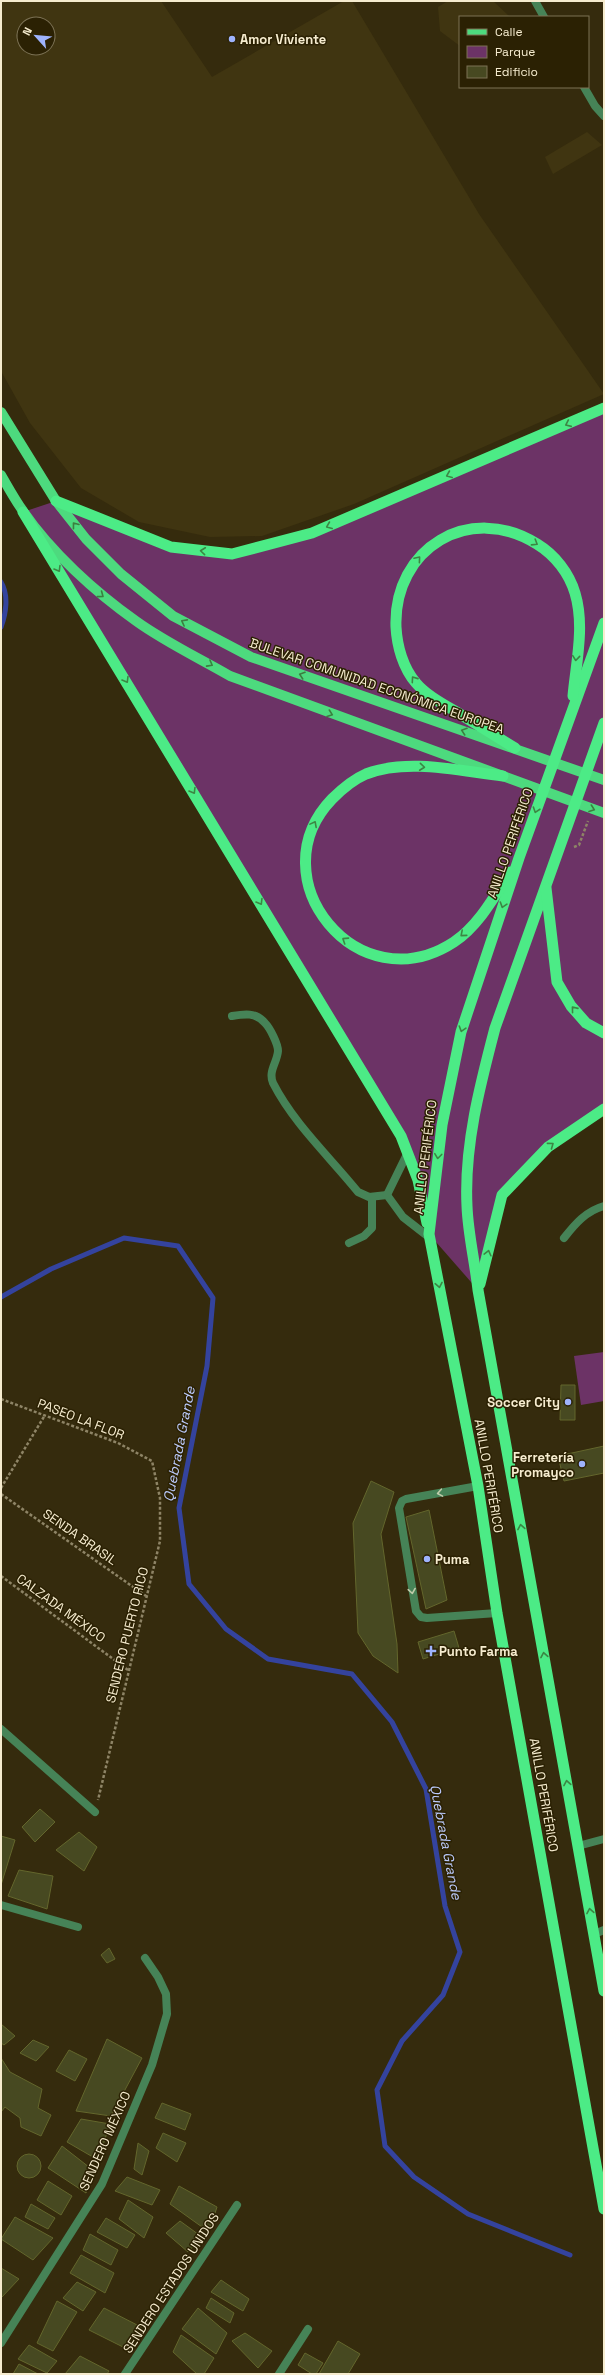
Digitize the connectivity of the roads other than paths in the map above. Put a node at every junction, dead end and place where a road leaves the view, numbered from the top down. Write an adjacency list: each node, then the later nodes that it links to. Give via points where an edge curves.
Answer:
1 (535, 1): 2 (street)
2 (543, 16)
3 (585, 88): 4 (street)
4 (604, 116)
5 (604, 408): 8 (highway, one-way to 8, via 312,533 232,554 171,547)
6 (1, 412): 8 (main road, BULEVAR COMUNIDAD ECONÓMICA EUROPEA)
7 (1, 474): 9 (main road)
8 (56, 501): 13 (main road, BULEVAR COMUNIDAD ECONÓMICA EUROPEA, one-way to 8, via 251,657 174,616 116,569 86,539)
9 (23, 512): 14 (main road, one-way to 14, via 95,590 136,621 230,676); 22 (highway, one-way to 22, via 401,1136)
10 (604, 623): 11 (highway, ANILLO PERIFÉRICO)
11 (571, 712): 13 (highway, one-way to 11, via 437,700 416,683 405,665 397,638 395,609 402,581 420,556 444,538 469,528 495,528 521,534 546,550 564,569 575,594 580,625); 17 (highway, ANILLO PERIFÉRICO, one-way to 17)
12 (604, 723): 18 (highway, ANILLO PERIFÉRICO)
13 (515, 748): 15 (main road, BULEVAR COMUNIDAD ECONÓMICA EUROPEA)
14 (503, 776): 16 (main road, one-way to 16); 17 (highway, one-way to 14, via 478,921 454,942 423,958 388,960 360,949 338,935 320,914 308,887 305,862 311,831 322,809 343,787 365,775 388,768 413,766)
15 (604, 780)
16 (604, 813)
17 (519, 858): 26 (highway, ANILLO PERIFÉRICO, one-way to 26, via 461,1032 442,1125)
18 (546, 885): 20 (highway, one-way to 18, via 586,1023 571,1006 557,982); 29 (highway, ANILLO PERIFÉRICO, via 495,1028 482,1075 473,1125 467,1205)
19 (232, 1016): 24 (street, via 247,1013 267,1024 277,1048 271,1077 296,1121 358,1192)
20 (604, 1033)
21 (604, 1110): 29 (highway, one-way to 21, via 502,1196 548,1147)
22 (408, 1152): 23 (street); 26 (highway, via 418,1180)
23 (387, 1195): 24 (street); 26 (street, via 403,1217)
24 (372, 1197): 28 (street, via 372,1228 364,1236)
25 (604, 1206): 27 (street, via 594,1209 578,1221)
26 (430, 1236): 30 (highway, ANILLO PERIFÉRICO, one-way to 30)
27 (564, 1238)
28 (349, 1243)
29 (478, 1290): 35 (highway, ANILLO PERIFÉRICO, one-way to 29)
30 (478, 1486): 31 (highway, ANILLO PERIFÉRICO); 31 (street, one-way to 31, via 406,1499 399,1508 416,1611 421,1617)
31 (497, 1613): 42 (highway, ANILLO PERIFÉRICO)
32 (1, 1729): 33 (street)
33 (95, 1812)
34 (604, 1839): 35 (street)
35 (578, 1846): 38 (highway, ANILLO PERIFÉRICO, one-way to 35)
36 (1, 1905): 37 (street)
37 (78, 1926)
38 (599, 1932): 40 (highway, ANILLO PERIFÉRICO)
39 (145, 1958): 44 (street, SENDERO MÉXICO, via 166,1994 167,2014 152,2065 102,2184)
40 (604, 1991)
41 (237, 2205): 45 (street, SENDERO ESTADOS UNIDOS)
42 (604, 2209)
43 (308, 2329): 46 (street)
44 (1, 2343)
45 (126, 2374)
46 (279, 2374)

